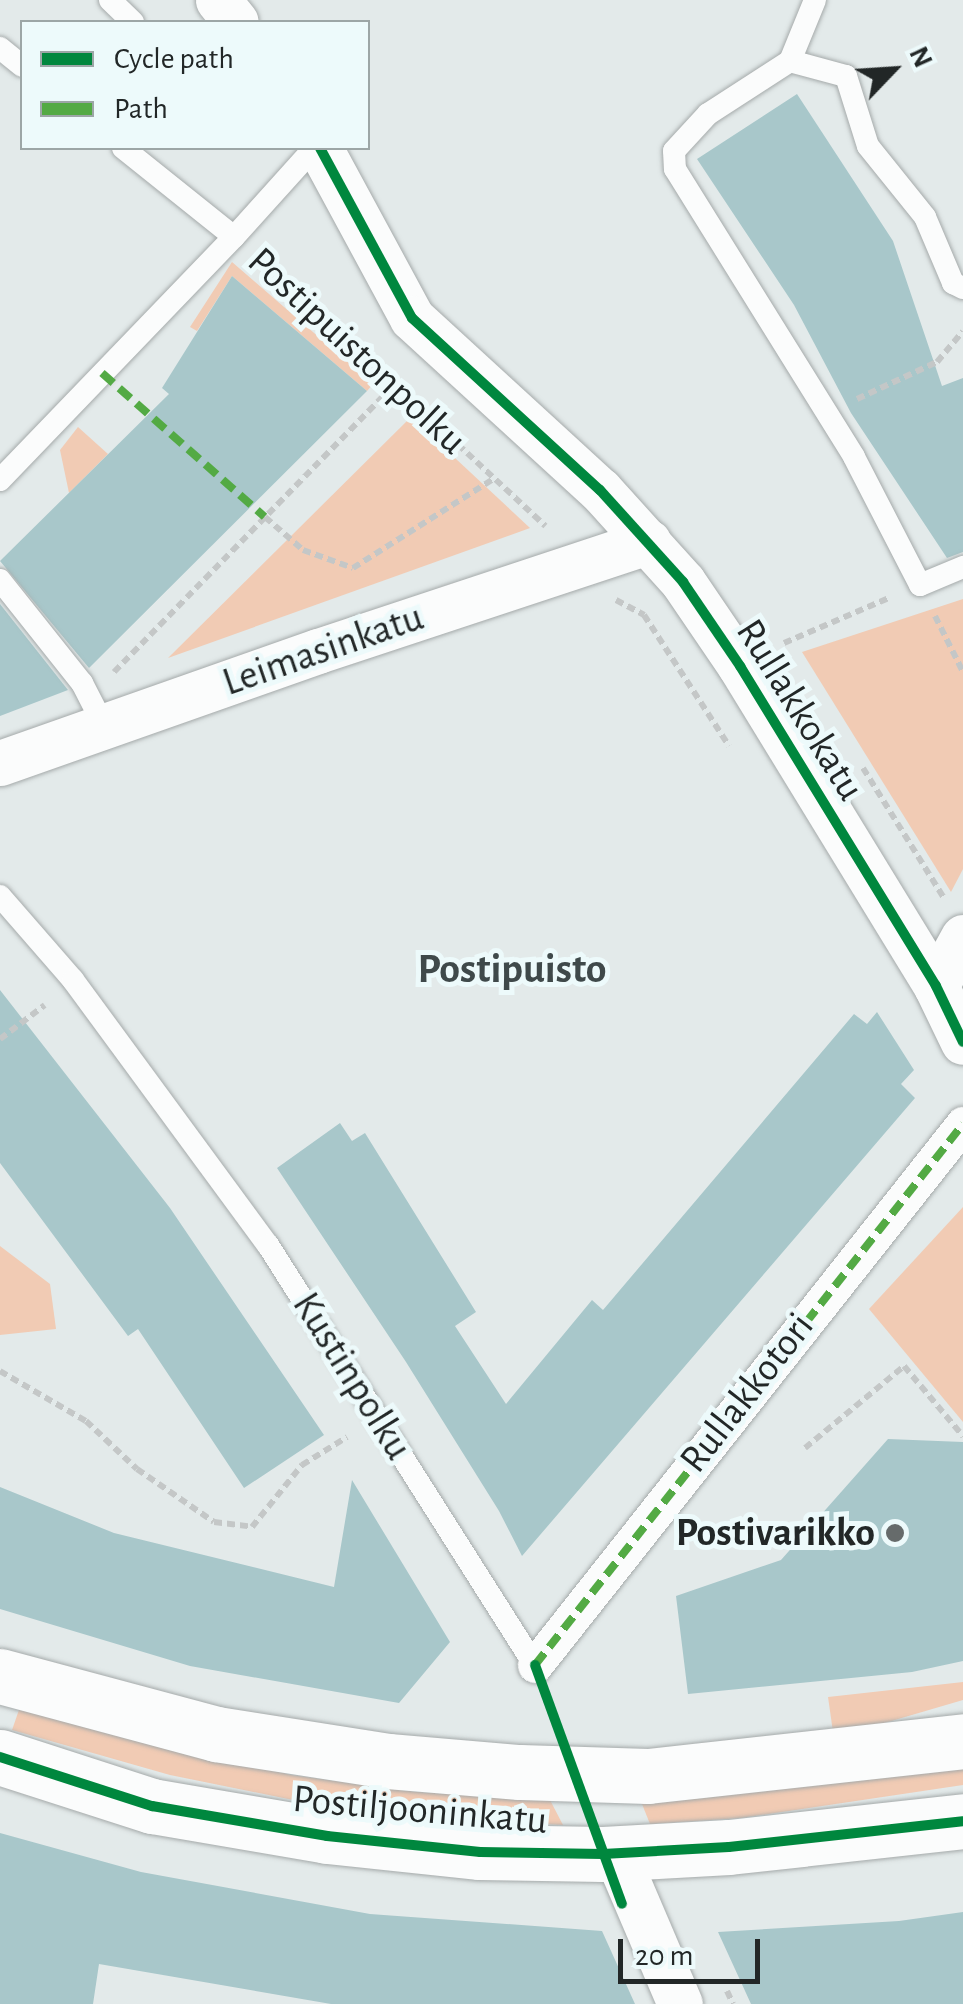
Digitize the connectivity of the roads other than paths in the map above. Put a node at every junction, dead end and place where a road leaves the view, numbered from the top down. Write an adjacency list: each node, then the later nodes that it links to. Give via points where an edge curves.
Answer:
1 (110, 0): 3 (lane)
2 (814, 0): 5 (lane)
3 (131, 20)
4 (0, 48): 6 (lane)
5 (790, 61): 11 (lane, via 846,76 868,146 925,217 953,283); 14 (lane, via 708,114 674,151 675,169 827,413 920,585)
6 (20, 64)
7 (126, 150): 10 (lane, Postipuistonpolku)
8 (315, 150): 10 (lane)
9 (318, 150): 13 (street, Rullakkokatu, via 412,318)
10 (234, 237): 12 (lane)
11 (963, 288)
12 (0, 480)
13 (648, 542): 16 (street, Leimasinkatu); 20 (street, Rullakkokatu, via 740,666)
14 (963, 567)
15 (0, 580): 16 (lane)
16 (97, 711): 17 (street, Leimasinkatu)
17 (0, 763)
18 (0, 896): 23 (lane, Kustinpolku, via 73,980 268,1245)
19 (958, 924): 20 (street)
20 (936, 986): 21 (street, Rullakkokatu)
21 (963, 1042)
22 (963, 1124): 23 (street, Rullakkotori)
23 (534, 1664)
24 (0, 1676): 25 (street, Postiljooninkatu, via 216,1734 388,1761 520,1772 648,1776)
25 (963, 1741)
26 (0, 1757): 28 (street, Postiljooninkatu, via 152,1806 327,1836 480,1852)
27 (963, 1822): 28 (street, Postiljooninkatu)
28 (616, 1854): 29 (street)
29 (680, 2004)

